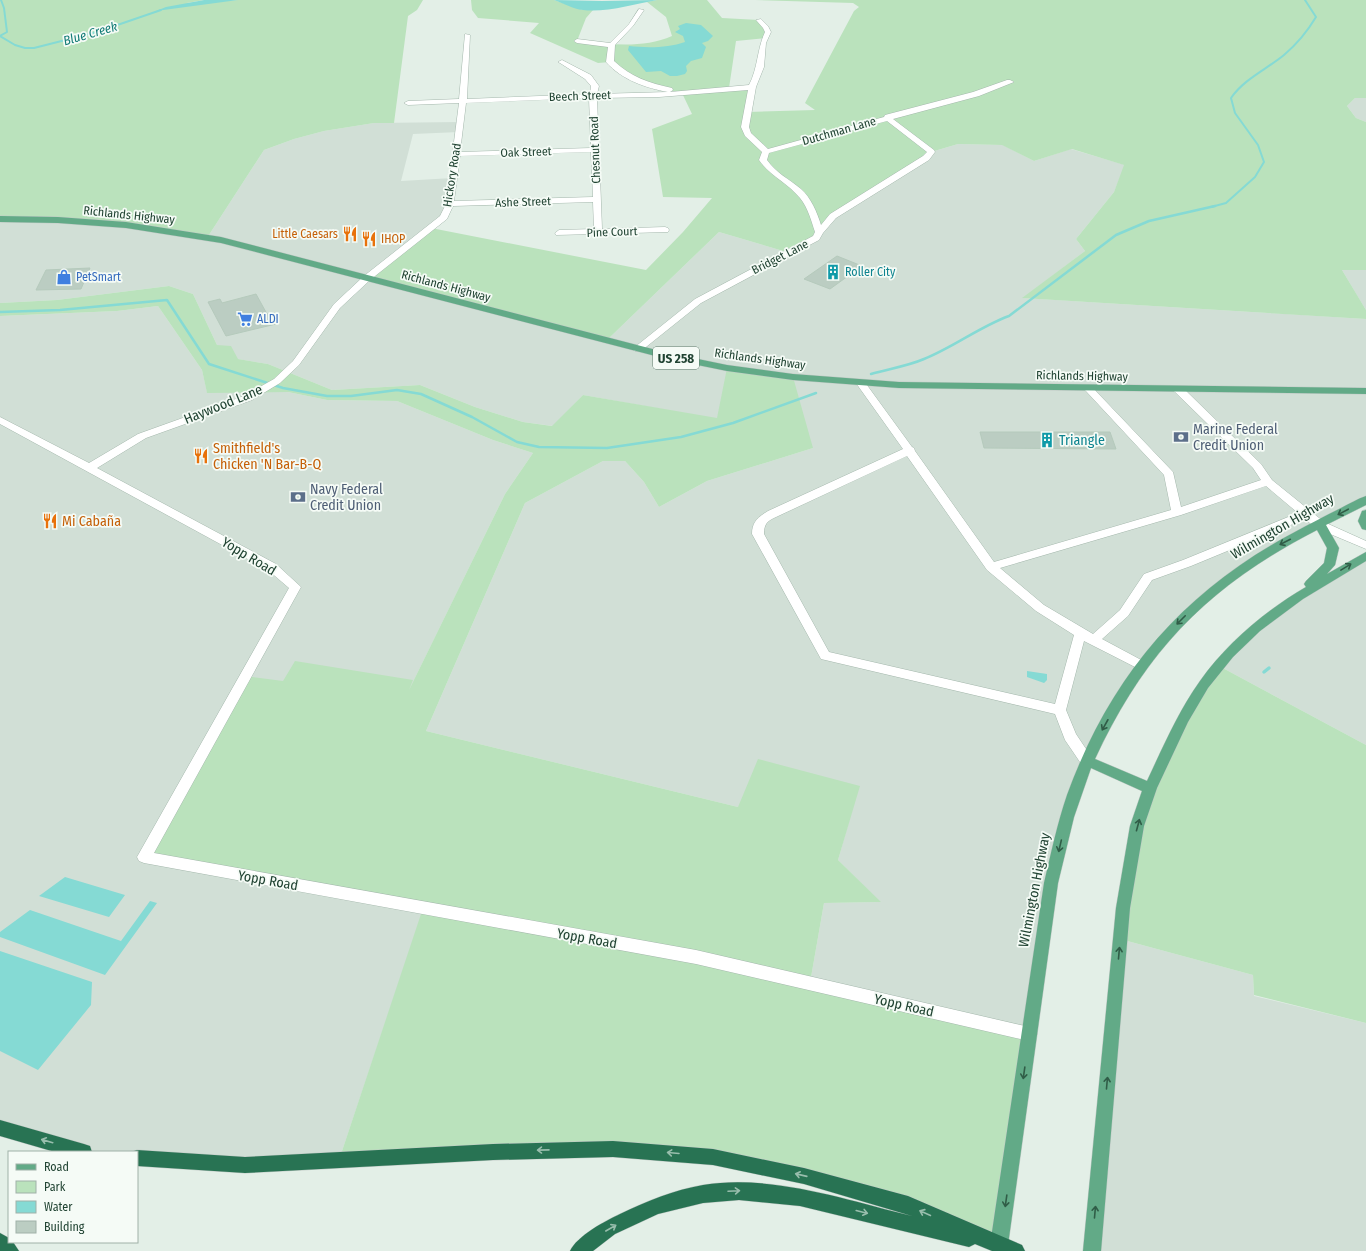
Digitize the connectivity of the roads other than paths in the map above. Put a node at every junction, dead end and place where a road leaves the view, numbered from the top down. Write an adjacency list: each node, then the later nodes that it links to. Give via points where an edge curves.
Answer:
1 (641, 10): 5 (street)
2 (759, 20): 8 (street, via 768,32 763,43 760,67)
3 (467, 35): 11 (street, Hickory Road)
4 (577, 41): 5 (street)
5 (612, 45): 9 (street, via 610,62 619,70 645,85)
6 (562, 62): 10 (street, Chesnut Road, via 588,77 594,86)
7 (1010, 82): 13 (street, Dutchman Lane, via 976,94)
8 (752, 87): 9 (street, Beech Street); 15 (street, via 745,127 748,134)
9 (682, 92): 10 (street, Beech Street, via 660,95)
10 (593, 96): 11 (street, Beech Street); 14 (street, Chesnut Road)
11 (463, 100): 12 (street, Beech Street); 16 (street, Hickory Road)
12 (408, 103)
13 (888, 117): 15 (street, Dutchman Lane); 22 (street, Bridget Lane, via 931,152 926,158 833,216)
14 (596, 150): 16 (street, Oak Street); 17 (street, Chesnut Road)
15 (766, 152): 22 (street, via 763,160 767,168 802,195)
16 (456, 154): 18 (street, Hickory Road)
17 (596, 199): 18 (street, Ashe Street); 21 (street, Chesnut Road)
18 (450, 204): 24 (street, Hickory Road, via 444,217)
19 (0, 219): 24 (main road, Richlands Highway / US 258, via 94,222 171,231 251,247)
20 (665, 230): 21 (street, Pine Court)
21 (598, 232): 23 (street, Pine Court)
22 (819, 232): 25 (street, Bridget Lane, via 816,238 698,302)
23 (559, 234)
24 (367, 278): 25 (main road, Richlands Highway / US 258); 32 (street, Haywood Lane, via 337,306 296,364 277,380 248,398 142,436)
25 (638, 349): 26 (main road, Richlands Highway / US 258, via 728,368)
26 (861, 383): 27 (main road, Richlands Highway / US 258); 31 (street)
27 (1088, 388): 28 (main road, Richlands Highway / US 258); 35 (street, via 1169,474)
28 (1178, 389): 29 (main road, Richlands Highway / US 258); 33 (street, via 1255,463)
29 (1366, 391)
30 (0, 420): 32 (street, Yopp Road)
31 (910, 450): 42 (street); 47 (street, via 772,514 763,519 758,526 758,534 825,656)
32 (89, 468): 50 (street, Yopp Road, via 272,567 295,587 144,857 696,958)
33 (1268, 482): 35 (street); 36 (street)
34 (1366, 500): 38 (main road, Wilmington Highway, one-way to 38)
35 (1177, 512): 42 (street)
36 (1306, 514): 38 (street); 45 (street, via 1148,577 1124,613)
37 (1366, 514): 39 (main road)
38 (1320, 525): 40 (street); 43 (main road, via 1333,548 1329,565); 46 (main road, Wilmington Highway, one-way to 46, via 1278,546 1238,571 1200,600)
39 (1366, 526)
40 (1366, 545)
41 (1366, 556): 43 (main road, one-way to 41)
42 (991, 567): 44 (street, via 1022,595)
43 (1299, 596): 49 (main road, via 1256,628 1229,654 1204,685 1183,720)
44 (1080, 633): 45 (street); 47 (street)
45 (1094, 640): 46 (street)
46 (1141, 664): 48 (main road, Wilmington Highway, one-way to 48)
47 (1060, 710): 48 (street, via 1070,736)
48 (1087, 761): 49 (main road); 50 (main road, Wilmington Highway, one-way to 50, via 1065,825 1051,883)
49 (1150, 788): 58 (main road, one-way to 49, via 1123,908 1137,826)
50 (1029, 1034): 55 (main road, Wilmington Highway, one-way to 55)
51 (0, 1128): 52 (highway, one-way to 51)
52 (80, 1151)
53 (138, 1158): 55 (highway, one-way to 53, via 908,1205 804,1176 713,1157 613,1149 493,1152 245,1165)
54 (0, 1242): 56 (highway)
55 (1004, 1249): 57 (highway, one-way to 55, via 609,1228 656,1206 703,1194 739,1191 800,1197)
56 (10, 1251)
57 (579, 1251)
58 (1092, 1251)

